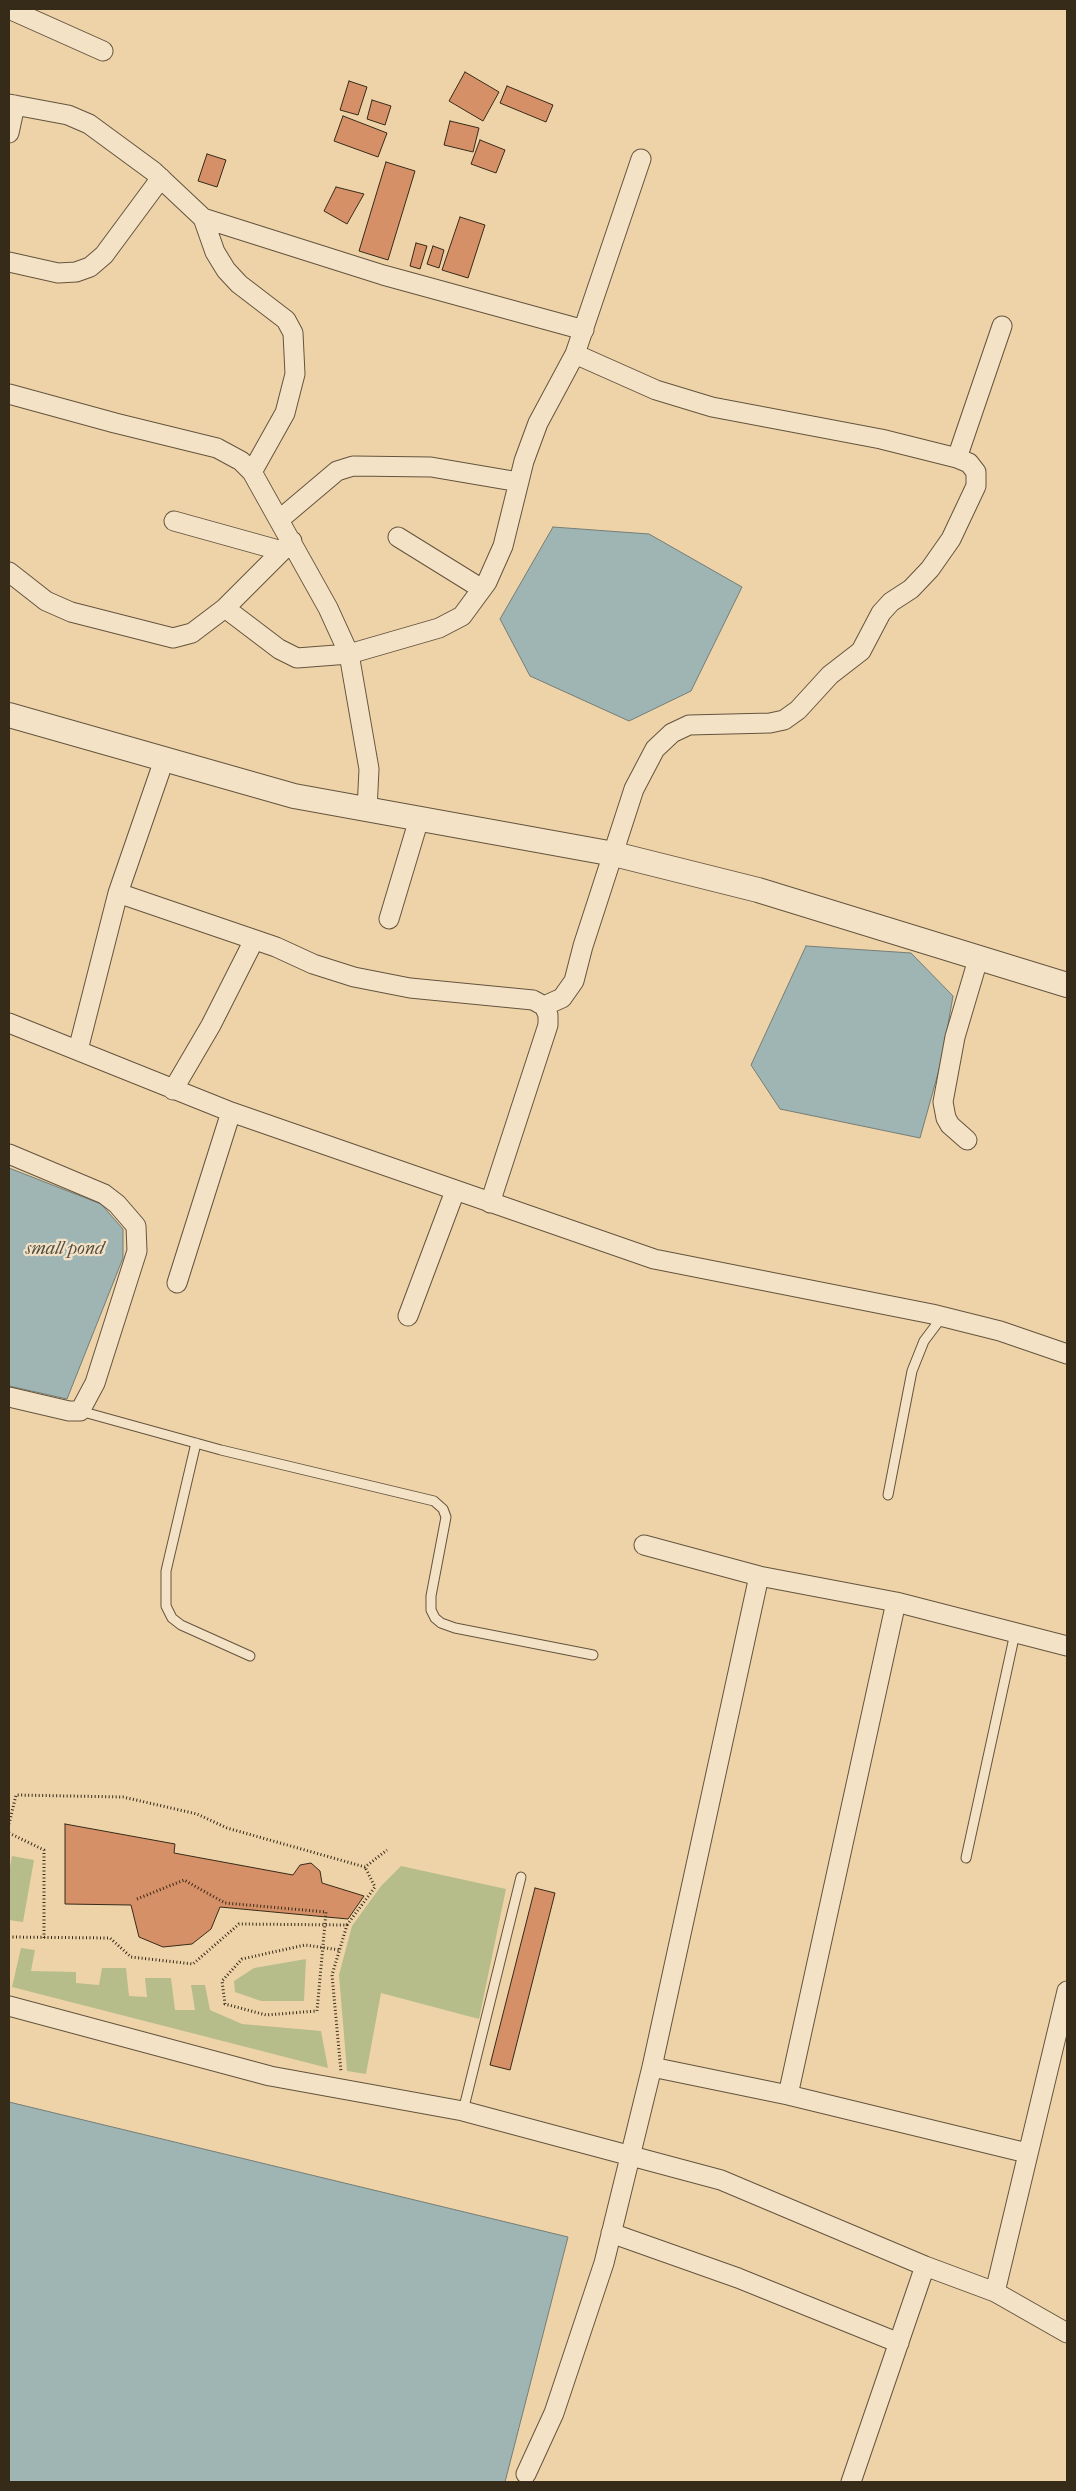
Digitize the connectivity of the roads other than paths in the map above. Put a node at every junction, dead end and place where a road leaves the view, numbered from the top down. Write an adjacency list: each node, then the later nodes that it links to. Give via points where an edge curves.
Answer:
1 (9, 9): 2 (street)
2 (102, 51)
3 (12, 104): 4 (street); 6 (street, via 68,115 89,124)
4 (9, 133)
5 (640, 159): 10 (street)
6 (161, 178): 7 (street); 8 (street, via 104,254 90,267 58,273)
7 (204, 218): 10 (street, via 383,275); 14 (street, via 215,252 226,270 286,320 293,333 294,374 284,413)
8 (9, 262)
9 (1002, 326): 13 (street)
10 (584, 330): 11 (street)
11 (575, 354): 13 (street, via 656,390 712,407 881,439); 15 (street, via 538,423)
12 (9, 394): 14 (street, via 217,448 241,461)
13 (957, 458): 28 (street, via 969,463 976,472 976,486 971,499 951,539 930,569 911,589 881,612 861,651 784,720 689,725 672,733 655,749 634,789)
14 (252, 472): 16 (street)
15 (519, 482): 16 (street, via 431,467 353,466 337,471); 21 (street, via 504,546)
16 (279, 520): 19 (street)
17 (174, 521): 19 (street)
18 (398, 537): 21 (street)
19 (287, 546): 22 (street); 23 (street, via 336,624)
20 (9, 572): 22 (street, via 46,601 71,612 173,638 192,633)
21 (482, 590): 23 (street, via 462,616 439,628)
22 (225, 608): 23 (street, via 297,658)
23 (349, 654): 26 (street, via 369,769)
24 (9, 715): 25 (street)
25 (164, 760): 26 (street, via 294,796); 29 (street)
26 (367, 810): 27 (street)
27 (419, 819): 28 (street); 30 (street)
28 (614, 854): 32 (street, via 758,890); 34 (street, via 574,981 562,998)
29 (118, 893): 31 (street); 36 (street)
30 (389, 919)
31 (254, 940): 34 (street, via 354,977 410,988 534,1000); 37 (street, via 212,1025)
32 (979, 956): 33 (street); 39 (street, via 954,1037 943,1102 950,1125)
33 (1067, 985)
34 (544, 1006): 42 (street, via 548,1025)
35 (9, 1023): 36 (street)
36 (78, 1050): 37 (street)
37 (173, 1090): 38 (street)
38 (231, 1112): 41 (street); 43 (street)
39 (967, 1140)
40 (9, 1154): 48 (street, via 104,1194 136,1226 137,1251 95,1383)
41 (455, 1191): 42 (street); 44 (street)
42 (490, 1203): 45 (street, via 654,1259)
43 (177, 1283)
44 (408, 1316)
45 (942, 1317): 46 (street, via 1000,1331); 50 (lane, via 924,1341 912,1371)
46 (1067, 1354)
47 (9, 1397): 48 (street)
48 (80, 1411): 49 (lane)
49 (196, 1443): 56 (lane, via 166,1570 166,1606 172,1618 181,1625); 57 (lane, via 434,1501 446,1517 432,1596 431,1610 435,1618 455,1628)
50 (888, 1495)
51 (644, 1545): 52 (street)
52 (759, 1576): 53 (street); 62 (street)
53 (896, 1602): 54 (street); 63 (street)
54 (1015, 1632): 55 (street); 58 (lane)
55 (1067, 1646)
56 (250, 1656)
57 (593, 1656)
58 (966, 1858)
59 (521, 1877): 64 (lane)
60 (1067, 1991): 65 (street)
61 (9, 2006): 64 (street, via 270,2076)
62 (652, 2067): 63 (street); 66 (street)
63 (788, 2095): 65 (street)
64 (463, 2111): 66 (street)
65 (1027, 2153): 69 (street)
66 (630, 2156): 67 (street); 68 (street, via 721,2180)
67 (611, 2233): 71 (street, via 738,2278); 72 (street, via 573,2360)
68 (925, 2266): 69 (street); 71 (street)
69 (996, 2292): 70 (street)
70 (1067, 2332)
71 (899, 2343): 73 (street)
72 (526, 2474)
73 (851, 2482)

